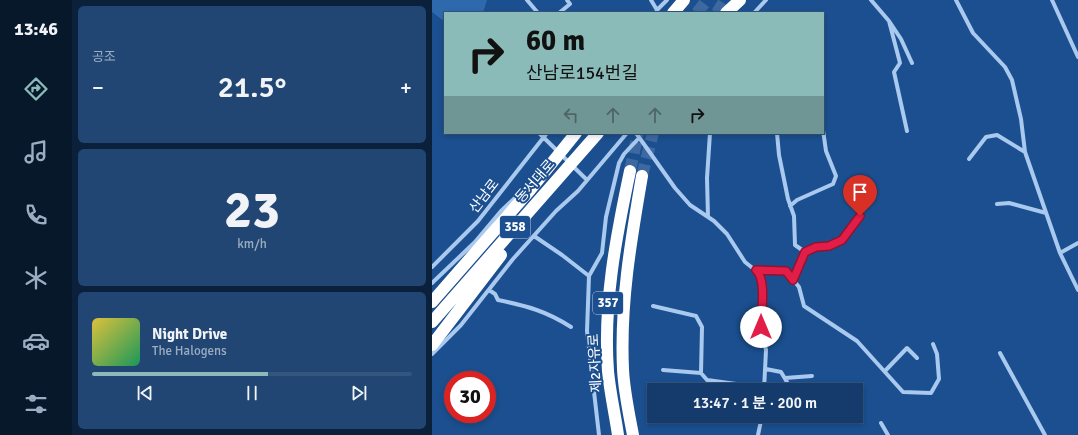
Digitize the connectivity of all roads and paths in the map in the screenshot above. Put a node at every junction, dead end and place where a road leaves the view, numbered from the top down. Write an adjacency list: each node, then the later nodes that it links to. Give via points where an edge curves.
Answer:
1 (527, 0): 12 (street)
2 (567, 0): 13 (street, via 570,4)
3 (651, 0): 11 (street)
4 (667, 0): 11 (street)
5 (684, 0): 14 (highway)
6 (740, 0): 15 (highway)
7 (766, 0): 16 (street)
8 (871, 0): 17 (street)
9 (956, 0): 32 (street, via 973,33 1005,67 1012,80)
10 (1052, 0): 18 (street)
11 (656, 11)
12 (537, 12)
13 (560, 12)
14 (674, 12)
15 (727, 12)
16 (755, 12)
17 (889, 21): 19 (street); 20 (street, via 900,63 894,72)
18 (1078, 57)
19 (912, 63)
20 (907, 130)
21 (540, 134): 30 (street)
22 (546, 134): 30 (street, 산남로)
23 (575, 134): 34 (highway, 동서대로 / 358)
24 (597, 134): 35 (highway, 동서대로 / 358)
25 (626, 134): 38 (street)
26 (637, 134): 31 (street)
27 (710, 134): 43 (street)
28 (777, 134): 41 (street)
29 (824, 134): 41 (street, via 826,151 836,176 833,184 797,200)
30 (542, 137): 38 (street); 48 (street, 산남로, via 478,221)
31 (639, 138): 43 (street, via 674,188 690,205); 50 (street, via 619,163 606,217 602,253)
32 (1025, 152): 33 (street, via 997,135 986,137); 42 (street)
33 (968, 159)
34 (547, 168): 52 (street); 55 (highway, 동서대로 / 358)
35 (564, 171): 57 (highway, 동서대로 / 358); 60 (highway, via 549,197 486,273)
36 (630, 171): 76 (highway, 제2자유로 / 357, via 614,247 608,306 608,371)
37 (642, 176): 77 (highway, 제2자유로 / 357, via 629,249 623,307 623,370)
38 (587, 180): 44 (street)
39 (853, 192): 46 (street, via 860,216 842,240)
40 (997, 204): 42 (street, via 1009,203)
41 (790, 206): 46 (street, via 794,216 795,245)
42 (1046, 213): 47 (street)
43 (708, 217): 49 (street, via 727,234 745,262)
44 (534, 236): 50 (street); 53 (street)
45 (1078, 243): 47 (street)
46 (805, 252): 51 (street)
47 (1060, 253): 54 (street)
48 (432, 267)
49 (756, 270): 51 (street, via 786,271); 64 (street, via 760,274 763,288 761,327 766,350)
50 (589, 276): 75 (street, via 587,331)
51 (793, 280): 66 (street, via 799,287 804,306 857,340)
52 (432, 283)
53 (489, 290): 58 (street, via 498,300 534,308); 62 (street, via 461,325)
54 (1078, 290)
55 (432, 302)
56 (653, 306): 67 (street, via 696,316 702,327)
57 (432, 322)
58 (571, 327)
59 (933, 344): 66 (street, via 939,379 931,393 903,392)
60 (432, 345)
61 (1000, 353): 80 (street)
62 (432, 354)
63 (917, 358): 66 (street, via 907,348)
64 (766, 369): 69 (street, via 781,372); 71 (street)
65 (663, 370): 67 (street)
66 (885, 371)
67 (701, 373): 70 (street, via 707,380)
68 (812, 376): 69 (street)
69 (785, 378): 72 (street)
70 (726, 383)
71 (765, 383)
72 (787, 383)
73 (761, 423): 78 (street)
74 (881, 423): 79 (street)
75 (599, 435)
76 (618, 435)
77 (633, 435)
78 (758, 435)
79 (888, 435)
80 (1045, 435)

